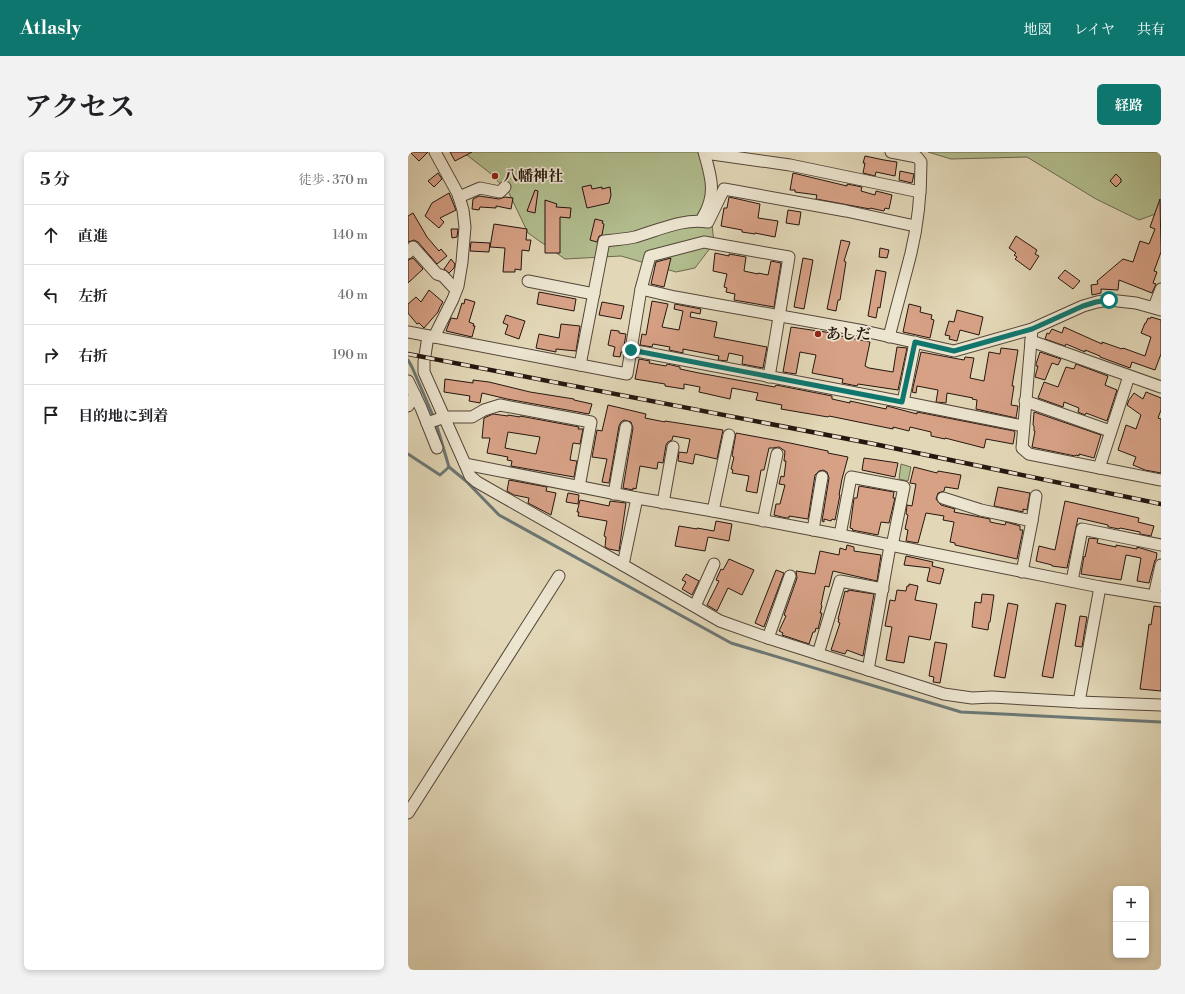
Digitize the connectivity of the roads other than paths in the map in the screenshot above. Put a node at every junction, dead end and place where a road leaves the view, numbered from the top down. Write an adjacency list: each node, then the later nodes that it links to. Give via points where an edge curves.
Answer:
1 (435, 152): 6 (street)
2 (891, 152): 5 (street, via 917,157 921,162)
3 (704, 153): 5 (street, via 790,165); 7 (street, via 710,172 712,194 708,209)
4 (505, 187): 6 (street, via 500,192 480,188)
5 (920, 192): 8 (street)
6 (459, 197): 12 (street, via 465,227)
7 (700, 221): 8 (street, via 708,222 724,189); 14 (street, via 683,222 633,237 604,241)
8 (915, 226): 20 (street, via 911,252)
9 (408, 253): 12 (street, via 413,248)
10 (528, 281): 14 (street)
11 (1161, 289): 15 (street)
12 (456, 290): 19 (street)
13 (641, 290): 16 (street); 16 (street, via 650,256 704,242 789,257); 23 (street)
14 (594, 294): 24 (street)
15 (1158, 309): 17 (street, via 1109,300 1096,302)
16 (780, 315): 20 (street); 26 (street)
17 (1032, 329): 21 (street); 22 (street, via 954,351)
18 (409, 333): 19 (street)
19 (431, 337): 24 (street); 33 (street, via 424,372)
20 (889, 337): 22 (street)
21 (1031, 341): 25 (street); 30 (street)
22 (915, 342): 31 (street)
23 (631, 350): 24 (street, via 626,374); 26 (street)
24 (580, 366)
25 (1129, 376): 28 (street); 36 (street)
26 (769, 377): 31 (street)
27 (408, 381): 29 (street)
28 (1161, 387)
29 (415, 396): 32 (street); 33 (street)
30 (1025, 401): 34 (street); 36 (street)
31 (902, 402): 34 (street)
32 (408, 406)
33 (436, 420): 39 (street); 41 (street); 45 (street, via 472,417 500,405 591,422)
34 (1023, 426): 42 (street, via 1022,448 1029,454)
35 (626, 427): 46 (street)
36 (1110, 431): 42 (street)
37 (729, 434): 51 (street)
38 (673, 447): 50 (street)
39 (437, 448)
40 (777, 454): 52 (street)
41 (465, 464): 45 (street); 58 (street, via 470,476 477,482)
42 (1099, 468): 44 (street)
43 (822, 477): 54 (street)
44 (1161, 480)
45 (579, 487): 46 (street)
46 (614, 494): 48 (street)
47 (1036, 496): 53 (street)
48 (637, 498): 50 (street); 58 (street)
49 (943, 498): 53 (street, via 981,510)
50 (663, 503): 51 (street)
51 (713, 511): 52 (street)
52 (764, 521): 54 (street)
53 (1032, 521): 61 (street)
54 (813, 530): 55 (street)
55 (840, 535): 57 (street); 57 (street, via 851,477 904,487)
56 (1161, 545): 64 (street, via 1082,529)
57 (891, 546): 61 (street); 66 (street)
58 (623, 564): 68 (street)
59 (714, 564): 68 (street)
60 (1161, 565): 67 (street)
61 (1022, 572): 64 (street)
62 (559, 576): 74 (street)
63 (790, 576): 69 (street)
64 (1072, 581): 65 (street)
65 (1100, 587): 67 (street); 72 (street)
66 (883, 589): 70 (street, via 840,581); 71 (street)
67 (1158, 596)
68 (695, 606): 69 (street, via 720,621)
69 (768, 638): 70 (street)
70 (818, 654): 71 (street)
71 (868, 670): 72 (street, via 944,694 972,698)
72 (1079, 702): 73 (street)
73 (1161, 705)
74 (408, 813)

